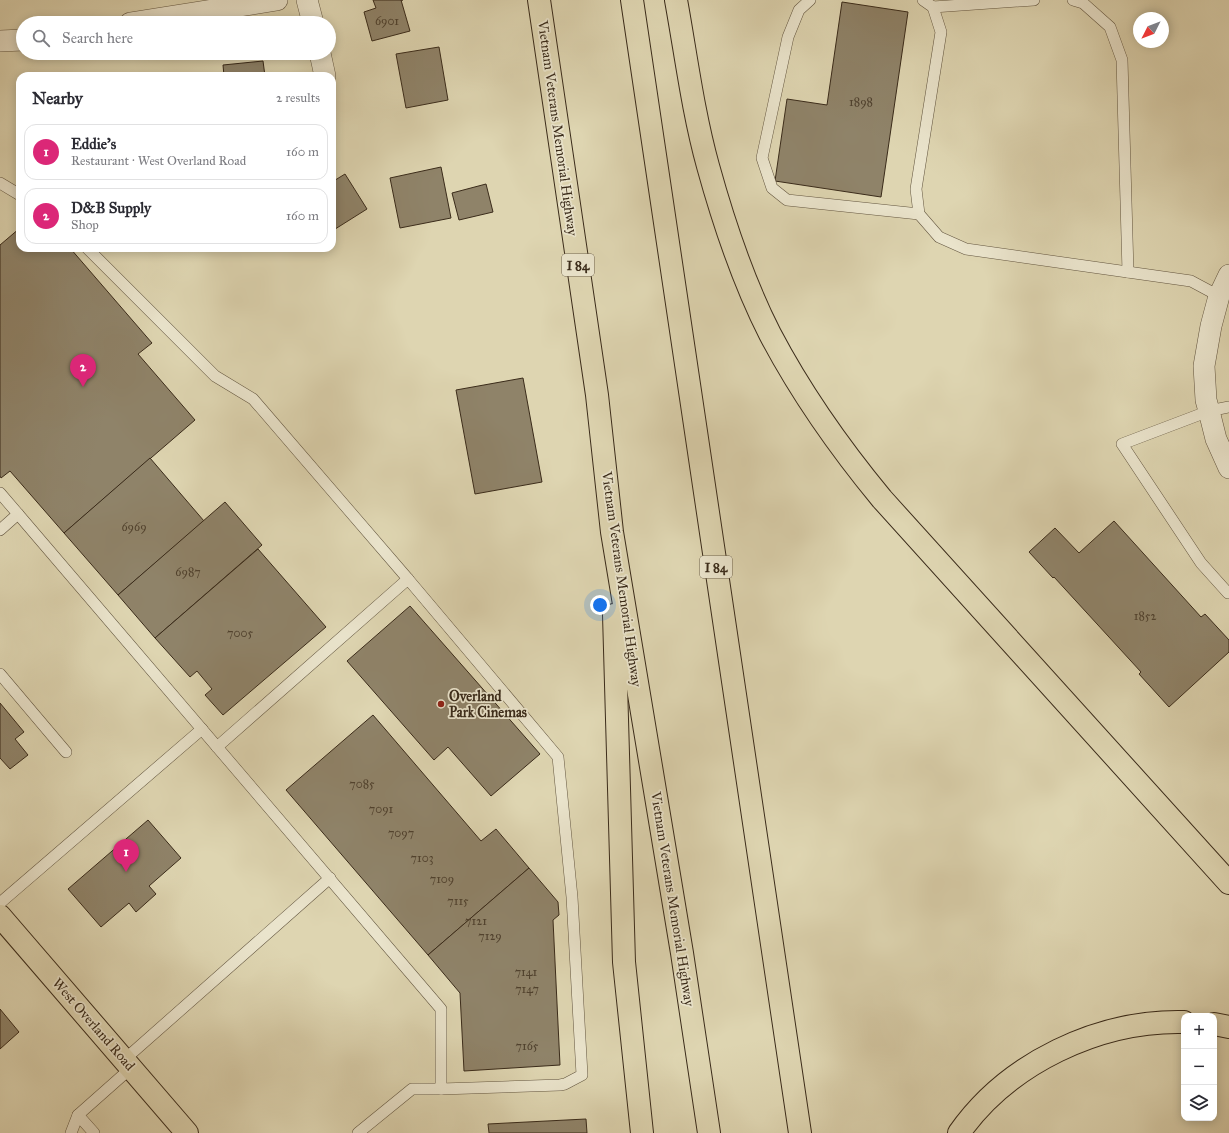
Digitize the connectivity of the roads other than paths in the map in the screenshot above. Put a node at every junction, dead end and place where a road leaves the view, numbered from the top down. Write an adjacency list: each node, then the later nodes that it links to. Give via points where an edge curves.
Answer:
1 (277, 0): 11 (street)
2 (307, 0): 12 (street)
3 (539, 0): 30 (main road, Vietnam Veterans Memorial Highway / I 84, via 597,395)
4 (632, 0): 53 (main road, I 84)
5 (676, 0): 38 (main road, via 700,130 727,231 769,332 807,399 849,459 890,509)
6 (810, 0): 19 (lane, via 799,10 788,37 762,158 772,188 787,200)
7 (923, 0): 10 (lane)
8 (1034, 0): 10 (lane)
9 (1072, 0): 21 (lane, via 1084,3 1110,27 1122,60)
10 (933, 7): 19 (lane, via 940,32 916,189)
11 (175, 16)
12 (311, 16)
13 (16, 40): 14 (street)
14 (0, 41)
15 (322, 60): 16 (street)
16 (324, 72)
17 (0, 183): 18 (lane)
18 (16, 192)
19 (919, 214): 21 (lane, via 939,237 966,249)
20 (91, 252): 31 (lane, via 215,376 253,399)
21 (1128, 272): 23 (lane, via 1191,281)
22 (1229, 275): 23 (street)
23 (1219, 296): 25 (street, via 1204,366)
24 (1229, 408): 25 (lane)
25 (1209, 411): 26 (street, via 1216,439); 32 (lane, via 1122,444 1201,563)
26 (1229, 468)
27 (0, 493): 28 (lane)
28 (18, 514): 29 (lane); 34 (lane)
29 (0, 530)
30 (612, 532): 51 (main road, via 624,962); 52 (main road, Vietnam Veterans Memorial Highway / I 84, via 682,953)
31 (408, 579): 35 (lane); 45 (lane, via 558,758 572,897 582,1075 560,1085)
32 (1229, 592)
33 (0, 674): 36 (lane)
34 (202, 729): 35 (lane); 39 (lane)
35 (217, 747): 37 (lane)
36 (66, 752)
37 (330, 878): 44 (lane); 45 (lane, via 441,1009)
38 (1229, 883)
39 (0, 903)
40 (0, 916): 44 (main road, West Overland Road)
41 (1181, 1022): 54 (main road, via 1147,1024 1115,1030 1097,1034 1068,1046 1036,1063 996,1092)
42 (1217, 1025): 43 (main road)
43 (1229, 1027)
44 (128, 1064): 46 (lane); 49 (main road, West Overland Road)
45 (441, 1089): 50 (lane, via 412,1088)
46 (78, 1115): 47 (lane); 48 (lane)
47 (71, 1133)
48 (94, 1133)
49 (187, 1133)
50 (358, 1133)
51 (642, 1133)
52 (708, 1133)
53 (800, 1133)
54 (959, 1133)

